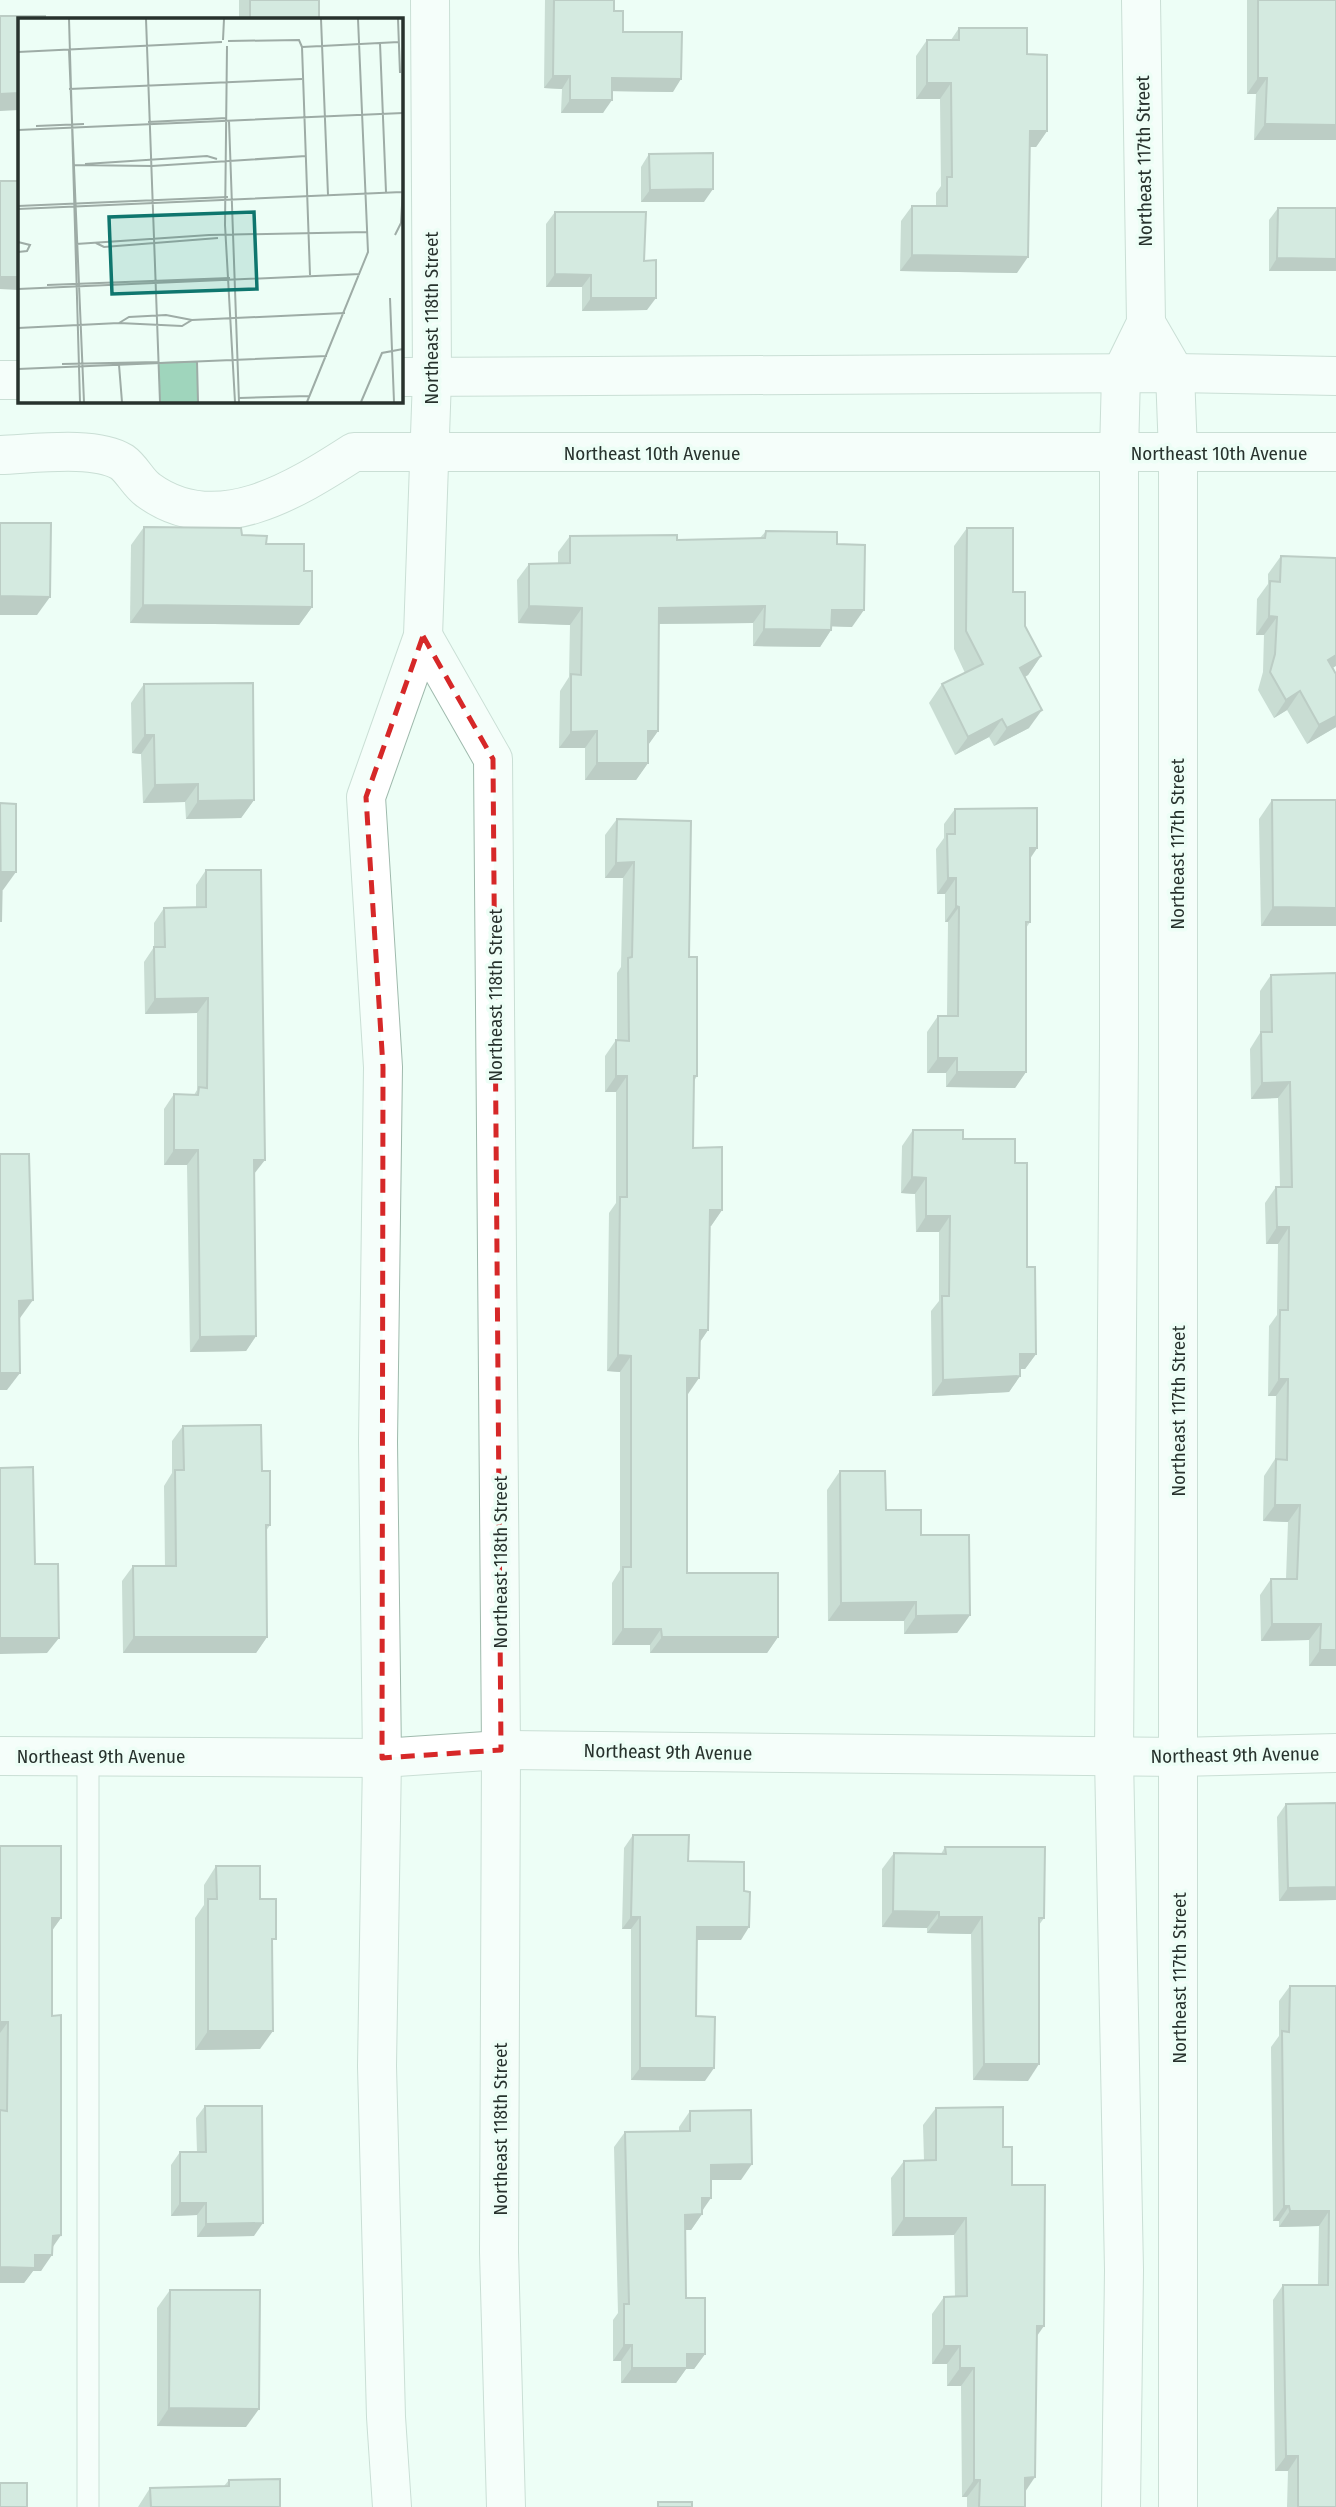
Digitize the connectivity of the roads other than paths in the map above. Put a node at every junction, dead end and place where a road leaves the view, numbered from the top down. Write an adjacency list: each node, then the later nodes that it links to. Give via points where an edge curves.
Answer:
1 (430, 0): 7 (street, Northeast 118th Street)
2 (1141, 0): 3 (street, Northeast 117th Street)
3 (1146, 323): 4 (street, Northeast 117th Street); 5 (street, Northeast 117th Street)
4 (1175, 373): 5 (street); 6 (street); 13 (street, Northeast 117th Street)
5 (1121, 374): 7 (street); 12 (street, Northeast 117th Street)
6 (1336, 376)
7 (416, 378): 11 (street, Northeast 118th Street)
8 (0, 380): 9 (street)
9 (18, 380)
10 (1336, 452): 13 (street, Northeast 10th Avenue)
11 (431, 453): 12 (street, Northeast 10th Avenue); 14 (street, Northeast 10th Avenue, via 355,452 296,489 234,509 205,512 175,504 147,489 121,462 86,453); 15 (street, Northeast 118th Street)
12 (1119, 453): 13 (street, Northeast 10th Avenue); 20 (street, Northeast 117th Street)
13 (1178, 453): 21 (street, Northeast 117th Street)
14 (0, 455)
15 (423, 636): 16 (street, Northeast 118th Street, via 493,759); 22 (street, Northeast 118th Street, via 366,797 383,1067 378,1442)
16 (501, 1750): 20 (street, Northeast 9th Avenue); 22 (street, Northeast 9th Avenue); 25 (street, Northeast 118th Street, via 499,2252)
17 (1336, 1754): 21 (street, Northeast 9th Avenue)
18 (0, 1756): 19 (street, Northeast 9th Avenue)
19 (88, 1756): 22 (street, Northeast 9th Avenue); 23 (lane)
20 (1114, 1757): 21 (street, Northeast 9th Avenue); 26 (street, Northeast 117th Street, via 1124,2270)
21 (1179, 1757): 27 (street, Northeast 117th Street)
22 (382, 1758): 24 (street, Northeast 118th Street, via 377,2066)
23 (88, 2507)
24 (392, 2507)
25 (506, 2507)
26 (1122, 2507)
27 (1178, 2507)

